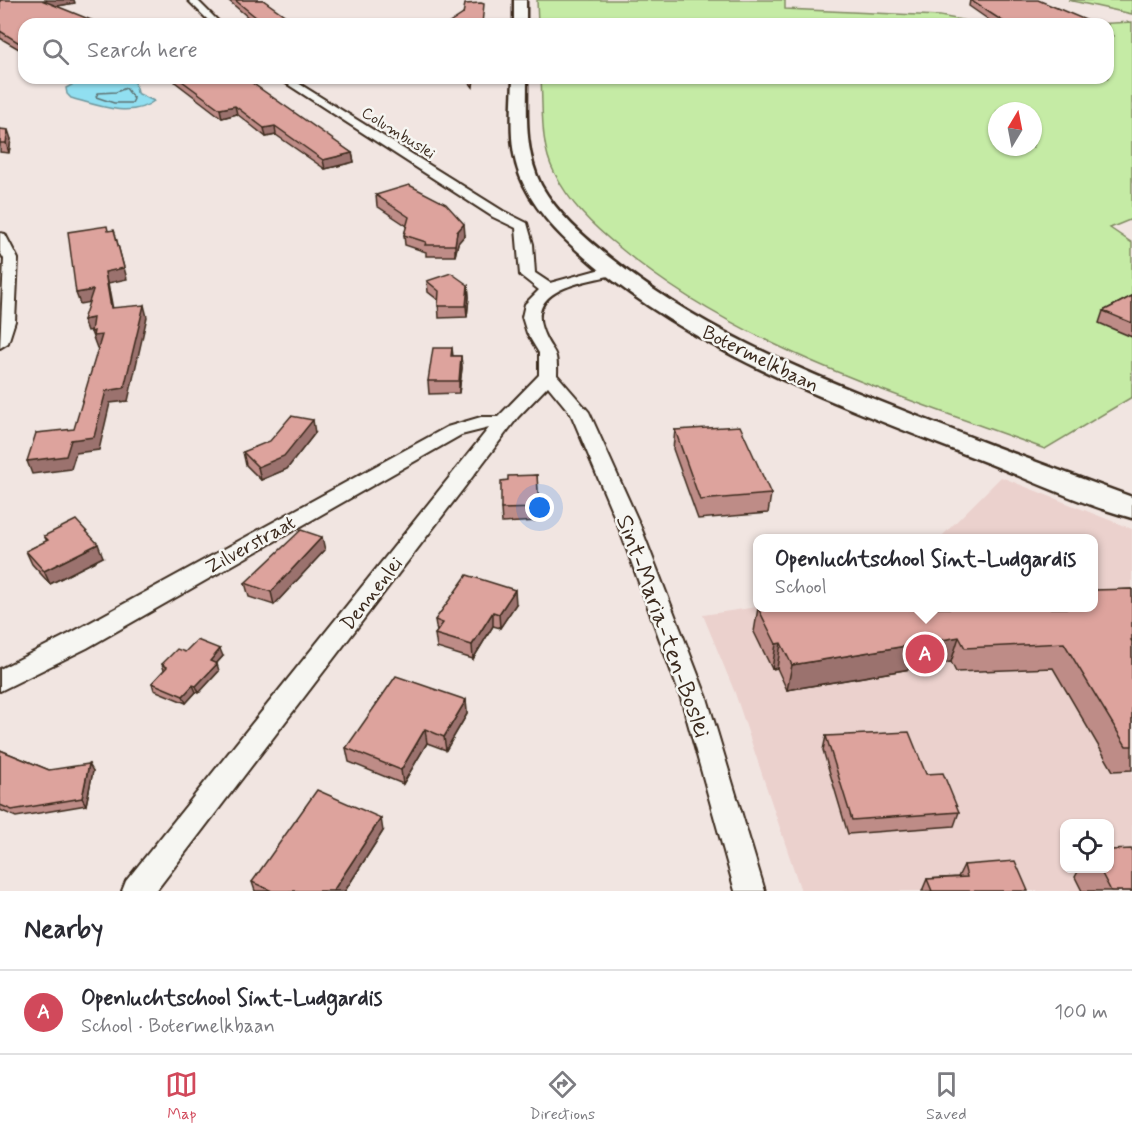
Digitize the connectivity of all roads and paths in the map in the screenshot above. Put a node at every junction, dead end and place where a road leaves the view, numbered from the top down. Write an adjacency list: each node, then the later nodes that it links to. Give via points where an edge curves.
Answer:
1 (192, 0): 3 (street)
2 (520, 0): 4 (main road)
3 (211, 18)
4 (520, 18)
5 (292, 84): 9 (street, Columbuslei, via 498,214 522,225 528,275)
6 (520, 84): 8 (main road, Botermelkbaan, via 521,150 527,173 554,216)
7 (0, 237): 10 (street, via 10,259 7,321)
8 (612, 271): 9 (street); 13 (main road, Botermelkbaan, via 697,328 812,384)
9 (548, 288): 11 (street, via 534,302 531,316 534,332 548,353)
10 (0, 343)
11 (548, 376): 12 (street, Dennenlei); 16 (street, Sint-Maria-ten-Boslei, via 580,412 629,525 694,698)
12 (505, 422): 14 (street, Zilverstraat, via 481,423 453,431); 15 (street, Dennenlei)
13 (1132, 508)
14 (0, 681)
15 (137, 891)
16 (750, 891)

